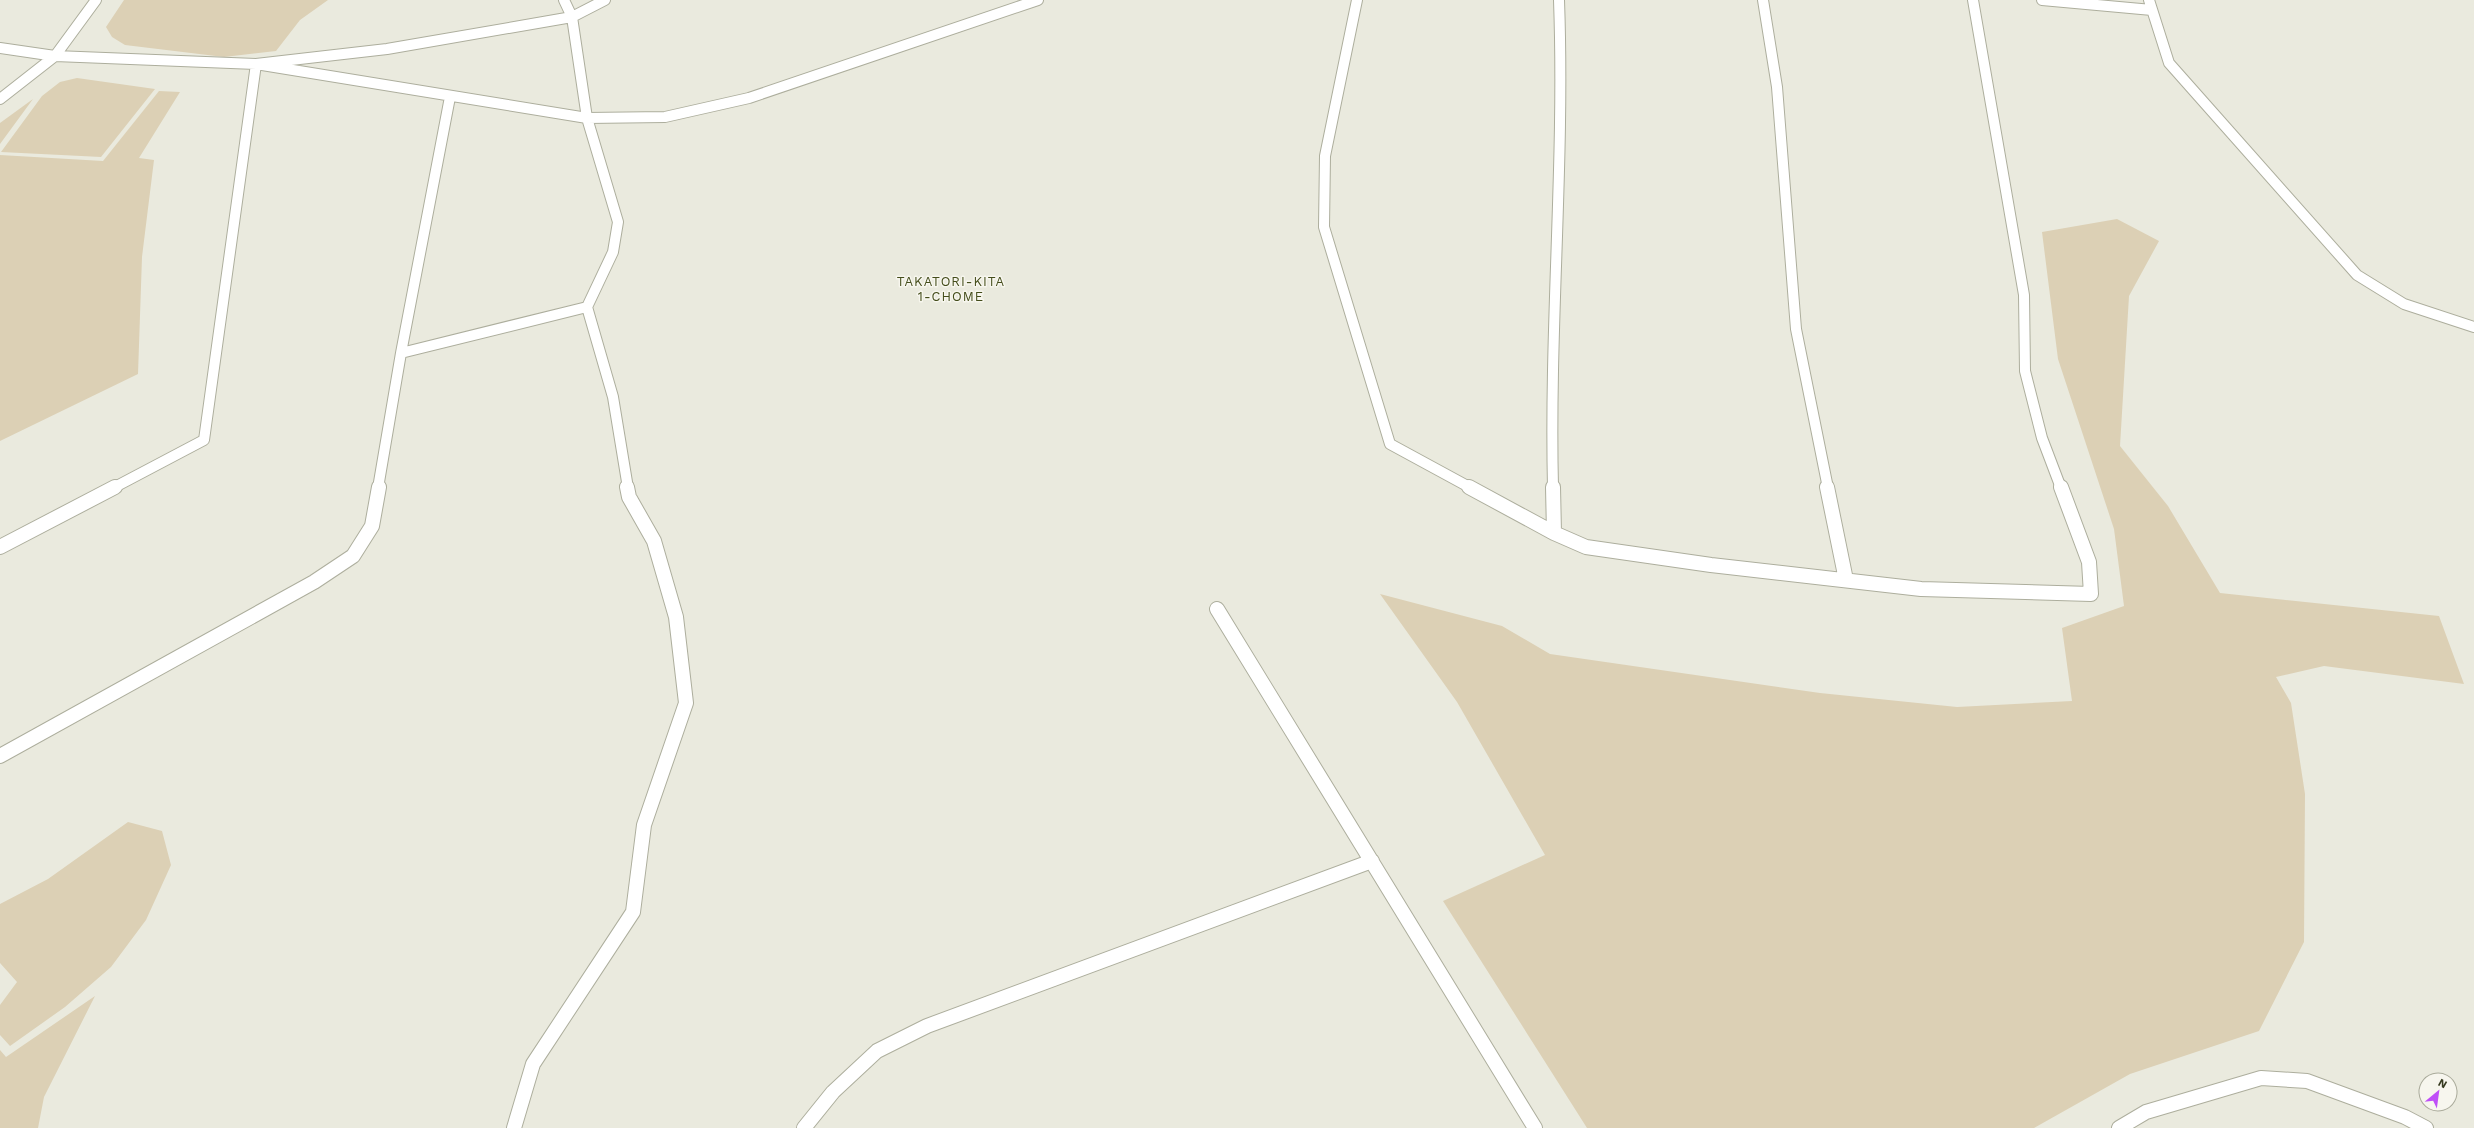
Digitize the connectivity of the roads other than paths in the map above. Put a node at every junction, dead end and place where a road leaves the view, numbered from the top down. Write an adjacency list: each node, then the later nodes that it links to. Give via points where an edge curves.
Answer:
1 (96, 0): 14 (street)
2 (564, 0): 12 (street)
3 (606, 0): 12 (street)
4 (1038, 0): 18 (street, via 749,98 665,117)
5 (1357, 0): 22 (street, via 1325,156 1324,227 1390,444)
6 (1559, 0): 22 (street, via 1562,84 1551,397)
7 (1763, 0): 24 (street, via 1778,87 1796,329)
8 (1973, 0): 24 (street, via 2024,295 2025,371 2042,438 2089,562 2090,594 1921,588)
9 (2042, 0): 11 (street)
10 (2149, 0): 11 (street)
11 (2152, 10): 20 (street, via 2169,63 2357,275 2404,304)
12 (572, 17): 15 (street, via 387,49); 18 (street)
13 (0, 48): 14 (street)
14 (56, 56): 15 (street); 17 (street)
15 (256, 64): 16 (street); 23 (street, via 204,440)
16 (450, 97): 18 (street); 21 (street)
17 (0, 99)
18 (587, 118): 19 (street, via 618,222 613,252)
19 (587, 308): 21 (street); 28 (street, via 613,396 629,497 654,541 676,617 686,703 644,824 633,912 532,1064)
20 (2474, 327)
21 (401, 353): 26 (street, via 372,526 353,556 314,582)
22 (1554, 533): 24 (street, via 1586,547 1711,565)
23 (0, 547)
24 (1846, 580)
25 (1217, 609): 27 (street)
26 (0, 756)
27 (1372, 861): 29 (street, via 927,1026 877,1050 833,1092); 30 (street)
28 (514, 1128)
29 (804, 1128)
30 (1535, 1128)
31 (2119, 1128): 32 (street, via 2146,1112 2260,1078 2307,1081 2405,1116)
32 (2426, 1128)

